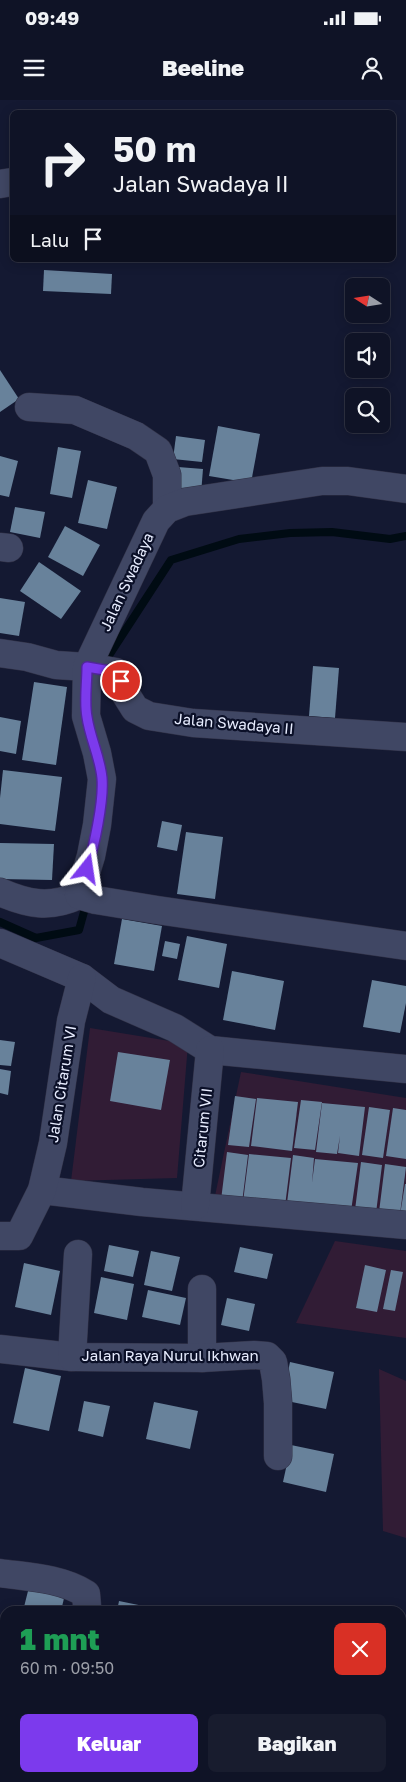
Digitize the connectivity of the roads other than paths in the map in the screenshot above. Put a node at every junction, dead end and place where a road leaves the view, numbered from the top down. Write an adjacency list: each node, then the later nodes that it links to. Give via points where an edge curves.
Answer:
1 (29, 407): 3 (street, via 76,410 136,436 158,451 167,475)
2 (406, 490): 3 (street, via 348,481 322,481 185,502)
3 (167, 509): 5 (street, Jalan Swadaya, via 156,521)
4 (0, 653): 5 (street)
5 (100, 669): 6 (street, Jalan Swadaya II, via 121,681 135,709 149,716 193,723); 8 (street, Jalan Swadaya, via 86,716 102,778)
6 (406, 737)
7 (0, 892): 8 (street, via 24,902 45,904)
8 (86, 897): 10 (street)
9 (0, 943): 11 (street)
10 (406, 946)
11 (82, 978): 12 (street, via 111,1000 175,1028); 14 (street, Jalan Citarum VI, via 71,1021 53,1143)
12 (210, 1050): 13 (street); 15 (street, Citarum VII)
13 (406, 1069)
14 (42, 1190): 15 (street); 17 (street, Jalan Citarum VI, via 20,1236)
15 (195, 1206): 16 (street)
16 (406, 1224)
17 (0, 1236)
18 (78, 1254): 21 (street)
19 (202, 1288): 22 (street)
20 (0, 1349): 21 (street, Jalan Raya Nurul Ikhwan)
21 (72, 1357): 22 (street, Jalan Raya Nurul Ikhwan)
22 (202, 1358): 23 (street, Jalan Raya Nurul Ikhwan, via 254,1355 267,1356 273,1362 278,1403)
23 (278, 1456)
24 (0, 1573): 25 (street, via 76,1588 86,1594)
25 (87, 1606)

